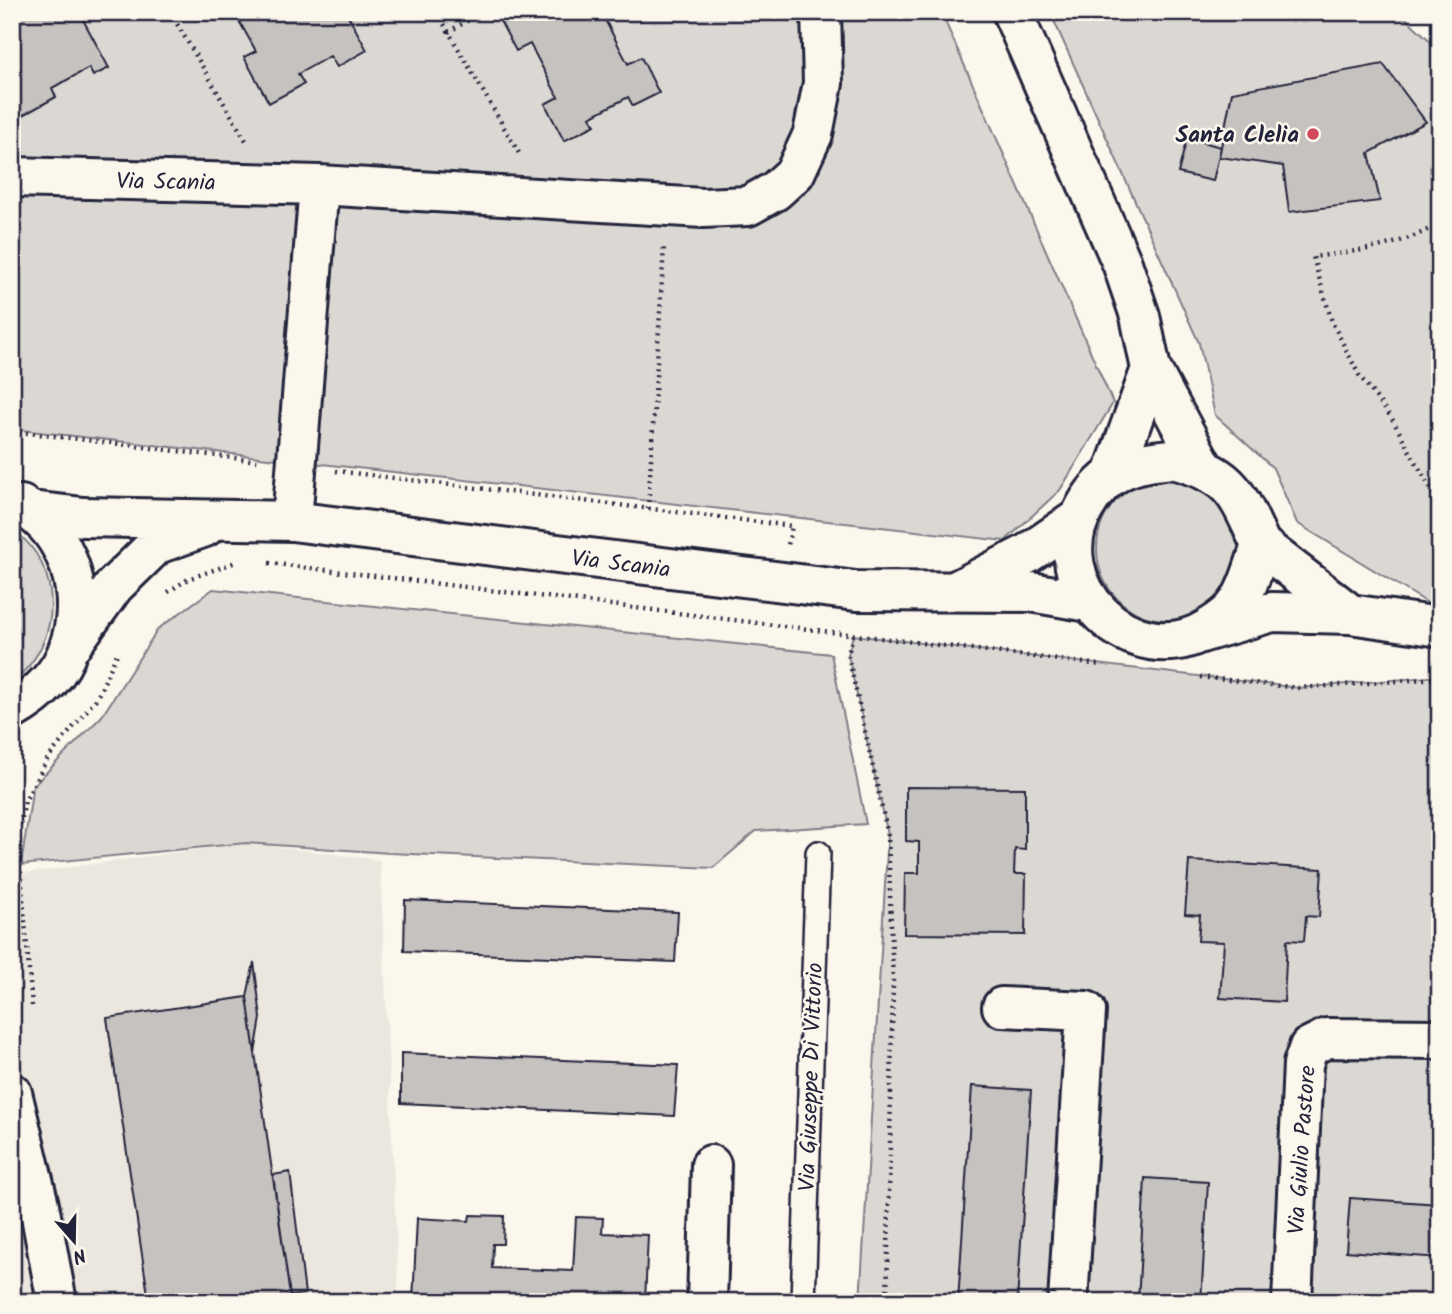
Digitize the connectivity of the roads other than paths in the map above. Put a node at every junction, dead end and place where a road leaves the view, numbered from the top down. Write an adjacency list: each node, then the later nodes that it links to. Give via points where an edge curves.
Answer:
1 (821, 12): 4 (main road, Via Scania, via 823,83 813,134 795,173 748,206 703,208)
2 (1012, 12): 5 (main road, via 1122,262)
3 (12, 177): 4 (main road, Via Scania)
4 (319, 185): 11 (main road)
5 (1152, 369): 6 (main road); 7 (main road)
6 (1203, 467): 7 (main road, Via Scania, via 1173,459 1142,461); 12 (main road, Via Scania, via 1225,482 1242,502)
7 (1113, 474): 10 (main road, Via Scania, via 1092,494)
8 (22, 506): 9 (main road, Via Scania, via 83,517); 18 (main road, Via Scania, via 57,538 73,573 77,611)
9 (230, 519): 11 (main road, Via Scania); 18 (main road, Via Scania, via 157,544 114,586)
10 (1078, 519): 13 (main road, Via Scania, via 1027,554); 14 (main road, Via Scania, via 1072,547 1076,576)
11 (292, 521): 13 (main road, Via Scania, via 780,583 856,591)
12 (1261, 545): 15 (main road, Via Scania); 17 (main road, Via Scania, via 1240,601)
13 (951, 593): 14 (main road, Via Scania, via 1031,592)
14 (1089, 602): 17 (main road, Via Scania, via 1116,627 1151,640)
15 (1350, 614): 16 (main road, Via Scania); 17 (main road, Via Scania, via 1272,612)
16 (1440, 627)
17 (1201, 633)
18 (69, 648): 19 (main road, Via Scania, via 56,673)
19 (13, 711)
20 (818, 853): 27 (lane, Via Giuseppe Di Vittorio)
21 (1002, 1007): 28 (main road, via 1086,1011)
22 (1440, 1039): 29 (main road, Via Giulio Pastore, via 1327,1038 1309,1047 1303,1064)
23 (12, 1093): 25 (main road)
24 (711, 1165): 26 (main road)
25 (57, 1302)
26 (707, 1302)
27 (803, 1302)
28 (1068, 1302)
29 (1292, 1302)

